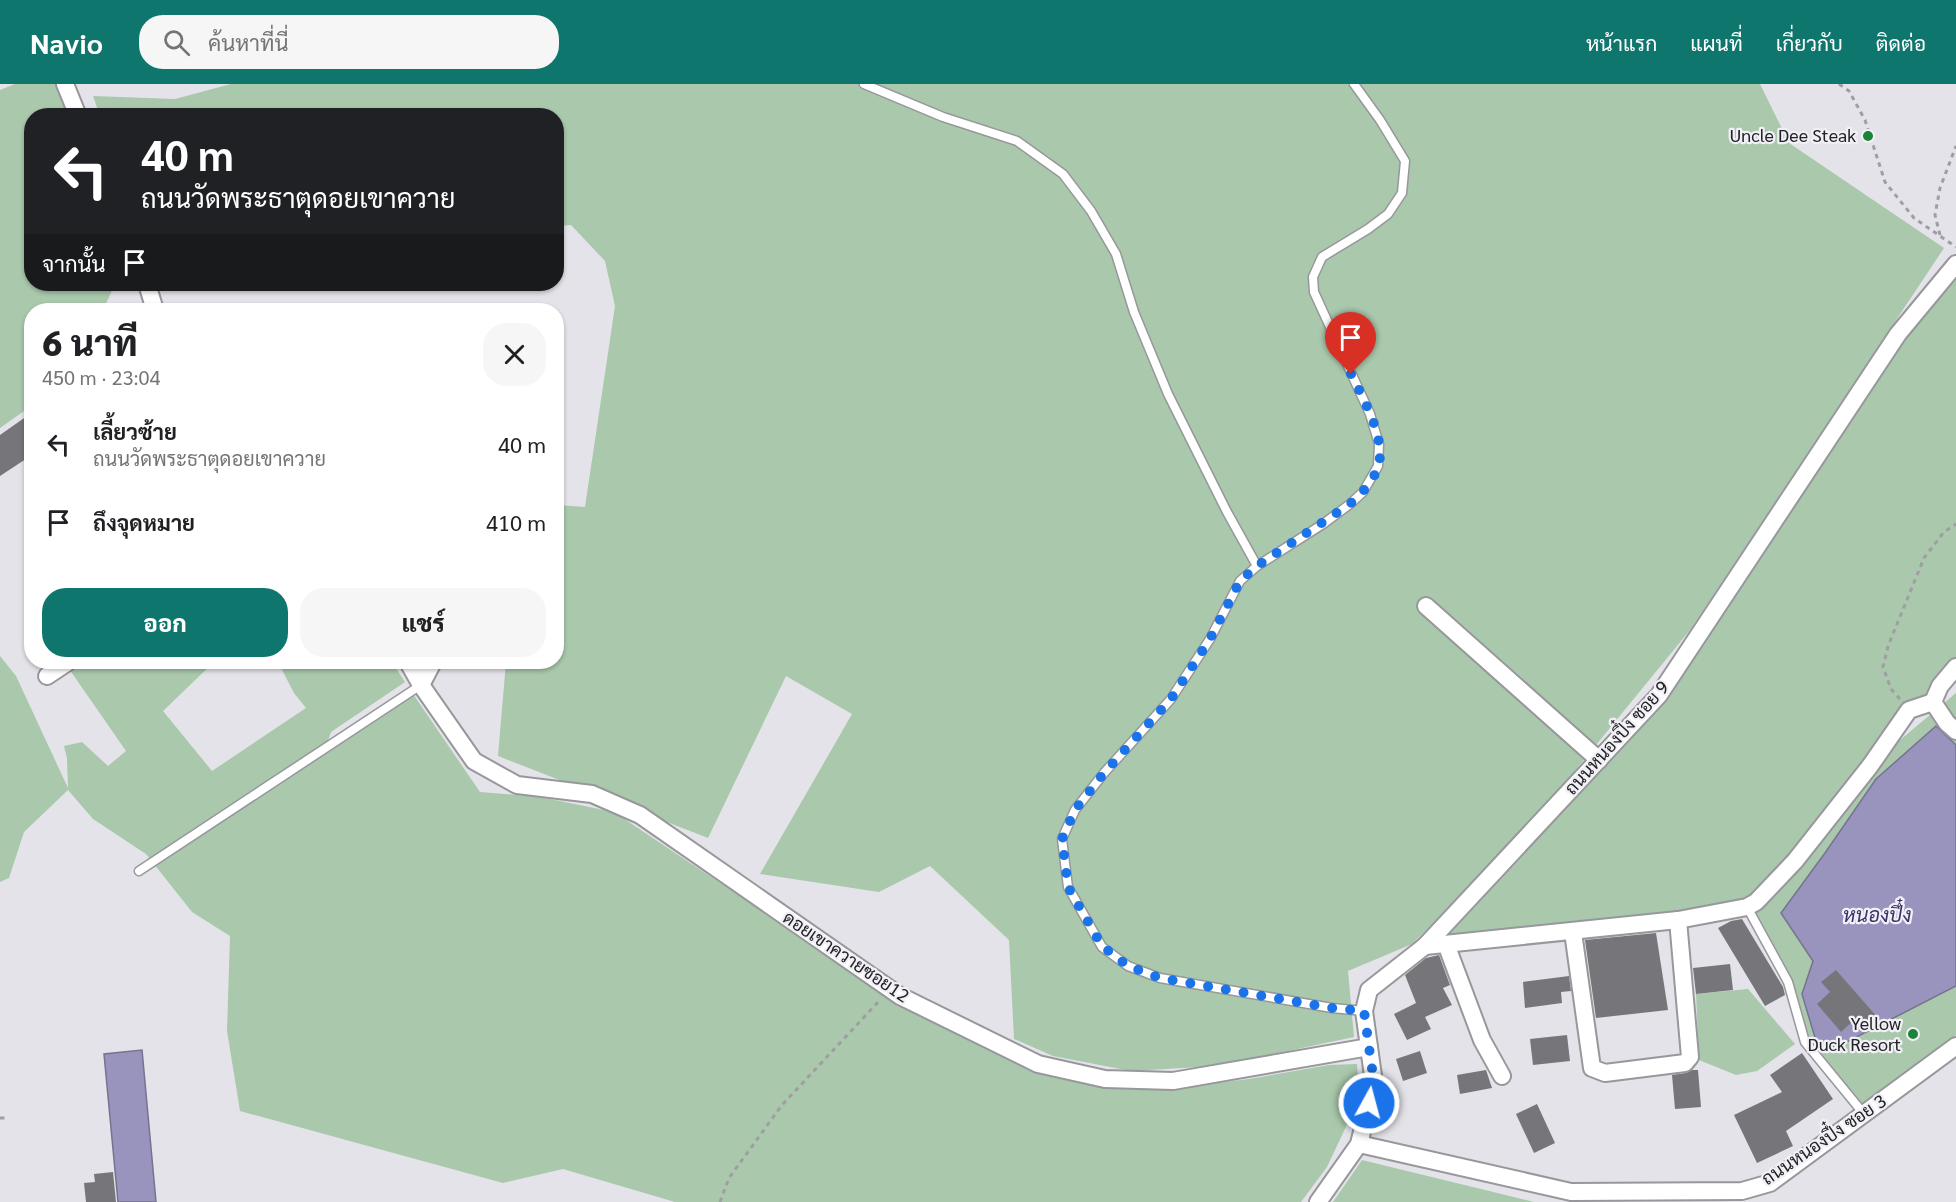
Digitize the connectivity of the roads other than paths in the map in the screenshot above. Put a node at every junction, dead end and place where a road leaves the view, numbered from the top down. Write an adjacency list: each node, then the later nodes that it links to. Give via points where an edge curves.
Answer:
1 (65, 84): 4 (street)
2 (864, 84): 6 (lane, via 943,117 1017,141 1063,174 1116,254 1134,312 1168,394)
3 (1354, 84): 6 (lane, via 1405,161 1402,194 1388,214 1322,257 1313,277 1314,292 1370,414 1379,444 1378,466 1363,492 1350,504)
4 (75, 108)
5 (1956, 264): 16 (street, ถนนหนองปึ๋ง ซอย 9, via 1898,334 1659,695)
6 (1257, 566): 23 (lane, via 1240,581 1210,639 1171,699 1075,810 1062,839 1068,887 1102,946 1128,966 1160,978)
7 (1426, 606): 16 (street)
8 (1956, 667): 14 (street)
9 (58, 669): 12 (street)
10 (412, 669): 13 (street, ดอยเขาควายซอย12)
11 (431, 669): 13 (street)
12 (48, 676)
13 (421, 685): 17 (lane); 25 (street, ดอยเขาควายซอย12, via 474,761 517,785 592,794 640,815 900,996 1038,1064 1105,1079 1173,1081)
14 (1925, 705): 15 (street); 18 (street, via 1909,710 1795,861)
15 (1956, 731)
16 (1599, 760): 22 (street, ถนนหนองปึ๋ง ซอย 9)
17 (139, 872)
18 (1747, 907): 19 (street); 27 (lane, via 1788,982 1805,1042)
19 (1678, 920): 20 (street); 20 (street, via 1690,1057 1685,1062 1605,1073 1592,1068)
20 (1574, 932): 21 (street)
21 (1446, 944): 22 (street); 26 (street, via 1482,1040)
22 (1425, 946): 23 (street, ถนนหนองปึ๋ง ซอย 9, via 1369,990)
23 (1364, 1011): 25 (street)
24 (1956, 1046): 27 (street, ถนนหนองปึ๋ง ซอย 3)
25 (1369, 1047): 28 (street, via 1374,1083)
26 (1502, 1076)
27 (1865, 1114): 28 (street, ถนนหนองปึ๋ง ซอย 3, via 1770,1183 1742,1191 1571,1192)
28 (1359, 1144): 29 (street)
29 (1318, 1202)

